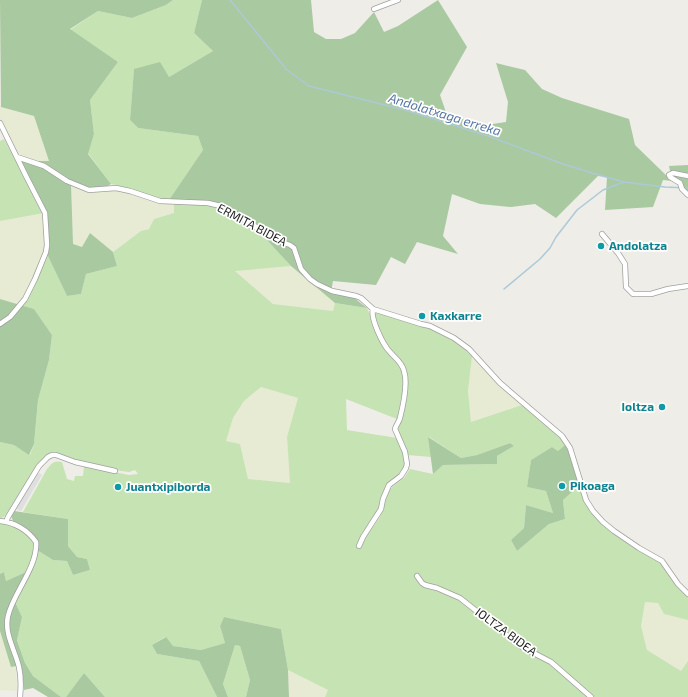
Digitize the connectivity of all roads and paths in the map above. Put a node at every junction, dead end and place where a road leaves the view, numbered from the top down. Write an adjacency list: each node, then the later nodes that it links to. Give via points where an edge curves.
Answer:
1 (398, 0): 2 (street)
2 (374, 9)
3 (0, 123): 4 (street)
4 (17, 157): 9 (street, ERMITA BIDEA, via 44,166 67,181 89,190 116,188 160,201 208,203 225,207 276,240 294,248 301,269 317,284 332,291 356,296); 10 (street, via 45,213 47,245 25,299 10,317)
5 (688, 176): 6 (street, via 672,173 669,175 678,181)
6 (688, 195)
7 (602, 234): 8 (street, via 625,264 626,287 633,294 651,294)
8 (688, 286)
9 (373, 309): 14 (street, via 372,316 381,339 399,361 404,372 405,386 400,419 395,429 407,464 402,476 389,485 381,509); 16 (street, via 430,326 469,349 500,383 562,436 570,448 586,500 593,511 614,531 662,561)
10 (0, 324)
11 (115, 471): 13 (street, via 52,455 39,466)
12 (0, 521): 13 (street)
13 (6, 522): 17 (street, via 20,527 36,542 28,572 8,615 8,634 19,667)
14 (359, 546)
15 (417, 576): 18 (street, IOLTZA BIDEA, via 422,583 460,598 522,647 551,662)
16 (688, 594)
17 (20, 697)
18 (591, 697)

